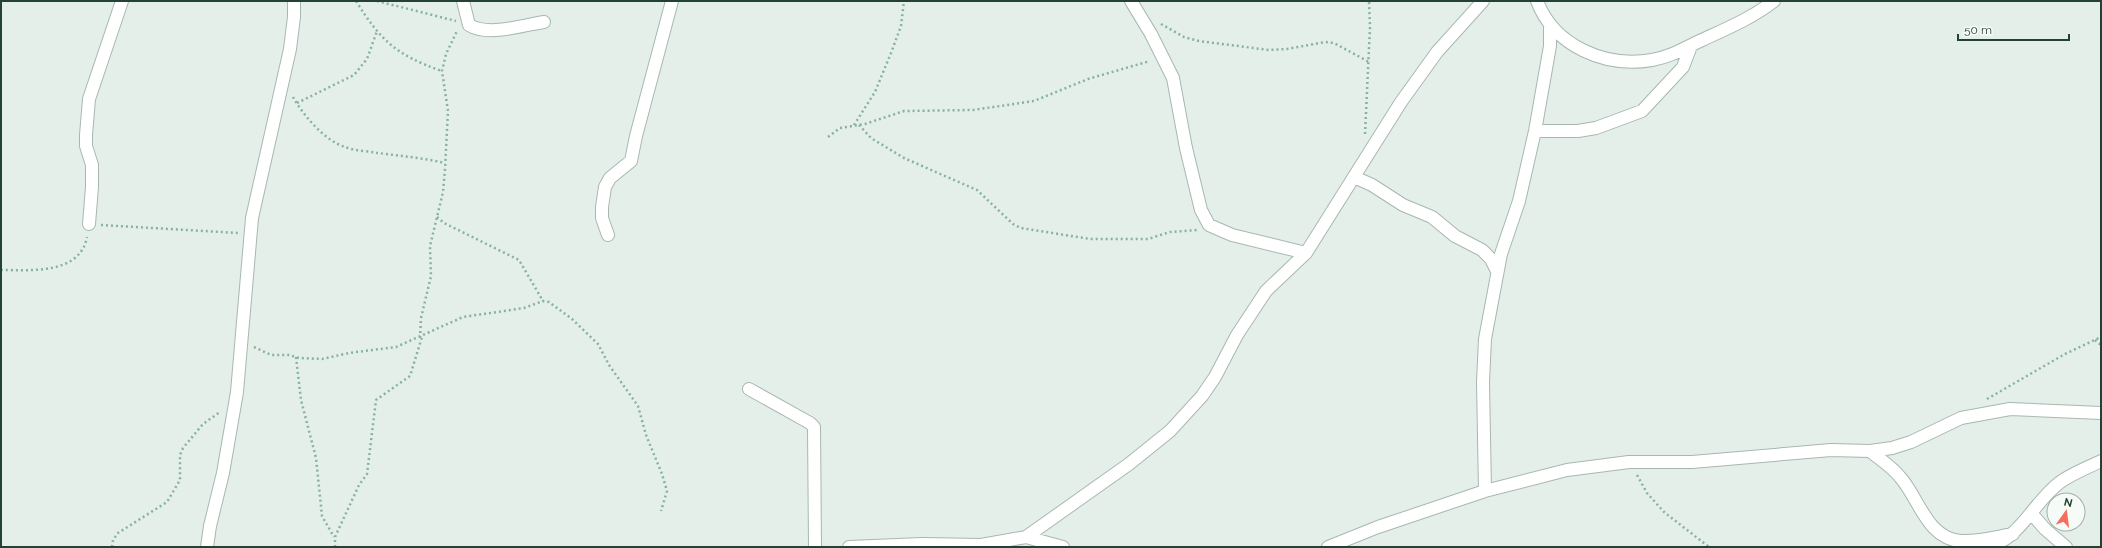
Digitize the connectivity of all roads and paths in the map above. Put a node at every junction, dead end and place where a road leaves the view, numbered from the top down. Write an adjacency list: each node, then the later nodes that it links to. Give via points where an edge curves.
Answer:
1 (122, 1): 31 (street, via 89,99 86,135 86,146 92,166)
2 (294, 1): 21 (street, via 290,49)
3 (356, 1): 16 (path)
4 (376, 1): 12 (path)
5 (672, 1): 34 (street, via 631,161 610,178 605,188 602,218)
6 (904, 1): 23 (path, via 901,26 891,53 875,92)
7 (1131, 1): 18 (street)
8 (1369, 1): 19 (path)
9 (1483, 1): 29 (street, via 1437,52 1401,102)
10 (1537, 1): 15 (street)
11 (1774, 1): 17 (street, via 1751,17)
12 (463, 12): 13 (street, via 469,24 476,29 500,29); 20 (path)
13 (544, 22)
14 (1158, 22): 19 (path, via 1184,37 1199,41 1269,50 1334,43)
15 (1550, 25): 17 (street, via 1565,41 1576,48 1618,59 1651,60 1679,53); 25 (street, via 1550,46)
16 (377, 31): 20 (path, via 402,54); 22 (path, via 367,59 354,74)
17 (1691, 46): 25 (street, via 1683,67 1642,111 1596,128 1578,131)
18 (1164, 58): 24 (path, via 1088,79 1034,101 973,110 904,111); 32 (street, via 1173,78 1201,210 1209,225)
19 (1369, 62): 27 (path)
20 (442, 71): 28 (path, via 448,111)
21 (283, 79): 22 (path); 33 (street)
22 (297, 103): 28 (path, via 314,125 346,148)
23 (854, 125): 24 (path); 26 (path, via 840,128)
24 (859, 125): 32 (path, via 871,138 904,158 977,190 1013,224 1021,228 1090,240 1148,239 1170,232)
25 (1535, 131): 37 (street, via 1521,194)
26 (828, 137)
27 (1364, 141)
28 (445, 163): 30 (path, via 443,192)
29 (1354, 178): 35 (street); 37 (street, via 1372,185 1403,205 1432,217 1455,236 1482,250 1491,259)
30 (437, 216): 38 (path, via 444,223 519,260); 39 (path, via 429,256 432,276 421,318)
31 (89, 224): 33 (path); 36 (path, via 84,249 59,266 44,270)
32 (1218, 230): 35 (street)
33 (250, 234): 42 (street)
34 (608, 235)
35 (1306, 253): 57 (street, via 1266,291 1237,334 1215,377 1184,416 1129,464)
36 (1, 270)
37 (1497, 271): 52 (street, via 1485,339)
38 (543, 302): 39 (path, via 524,308 463,317); 53 (path, via 554,304 591,336 638,406 667,491)
39 (421, 337): 44 (path, via 396,347 322,359); 56 (path, via 410,376 376,400 367,474 359,485)
40 (2101, 337): 41 (path)
41 (2095, 340): 43 (path); 47 (path)
42 (242, 343): 44 (path, via 256,347 266,354); 46 (street)
43 (2101, 345)
44 (296, 357): 56 (path, via 301,400 316,458 322,516)
45 (749, 389): 62 (street, via 814,427)
46 (236, 400): 59 (path, via 203,424 183,448 180,455 180,480 167,502 118,533); 60 (street)
47 (1982, 402)
48 (2101, 413): 49 (street, via 2010,409 1961,418 1911,442)
49 (1870, 451): 51 (street, via 1831,450 1692,462); 55 (street, via 1902,478 1928,520 1940,533 1960,541)
50 (2101, 461): 54 (street, via 2060,482)
51 (1629, 462): 52 (street, via 1567,470); 66 (path, via 1647,493 1664,512)
52 (1485, 491): 65 (street, via 1378,527)
53 (661, 511)
54 (2031, 513): 55 (street); 68 (street)
55 (2013, 534): 67 (street, via 2006,541)
56 (335, 537): 61 (path)
57 (1026, 537): 58 (street, via 981,545); 64 (street)
58 (928, 545): 63 (street)
59 (112, 547)
60 (207, 547)
61 (335, 547)
62 (815, 547)
63 (849, 547)
64 (1062, 547)
65 (1328, 547)
66 (1709, 547)
67 (1989, 547)
68 (2066, 547)

